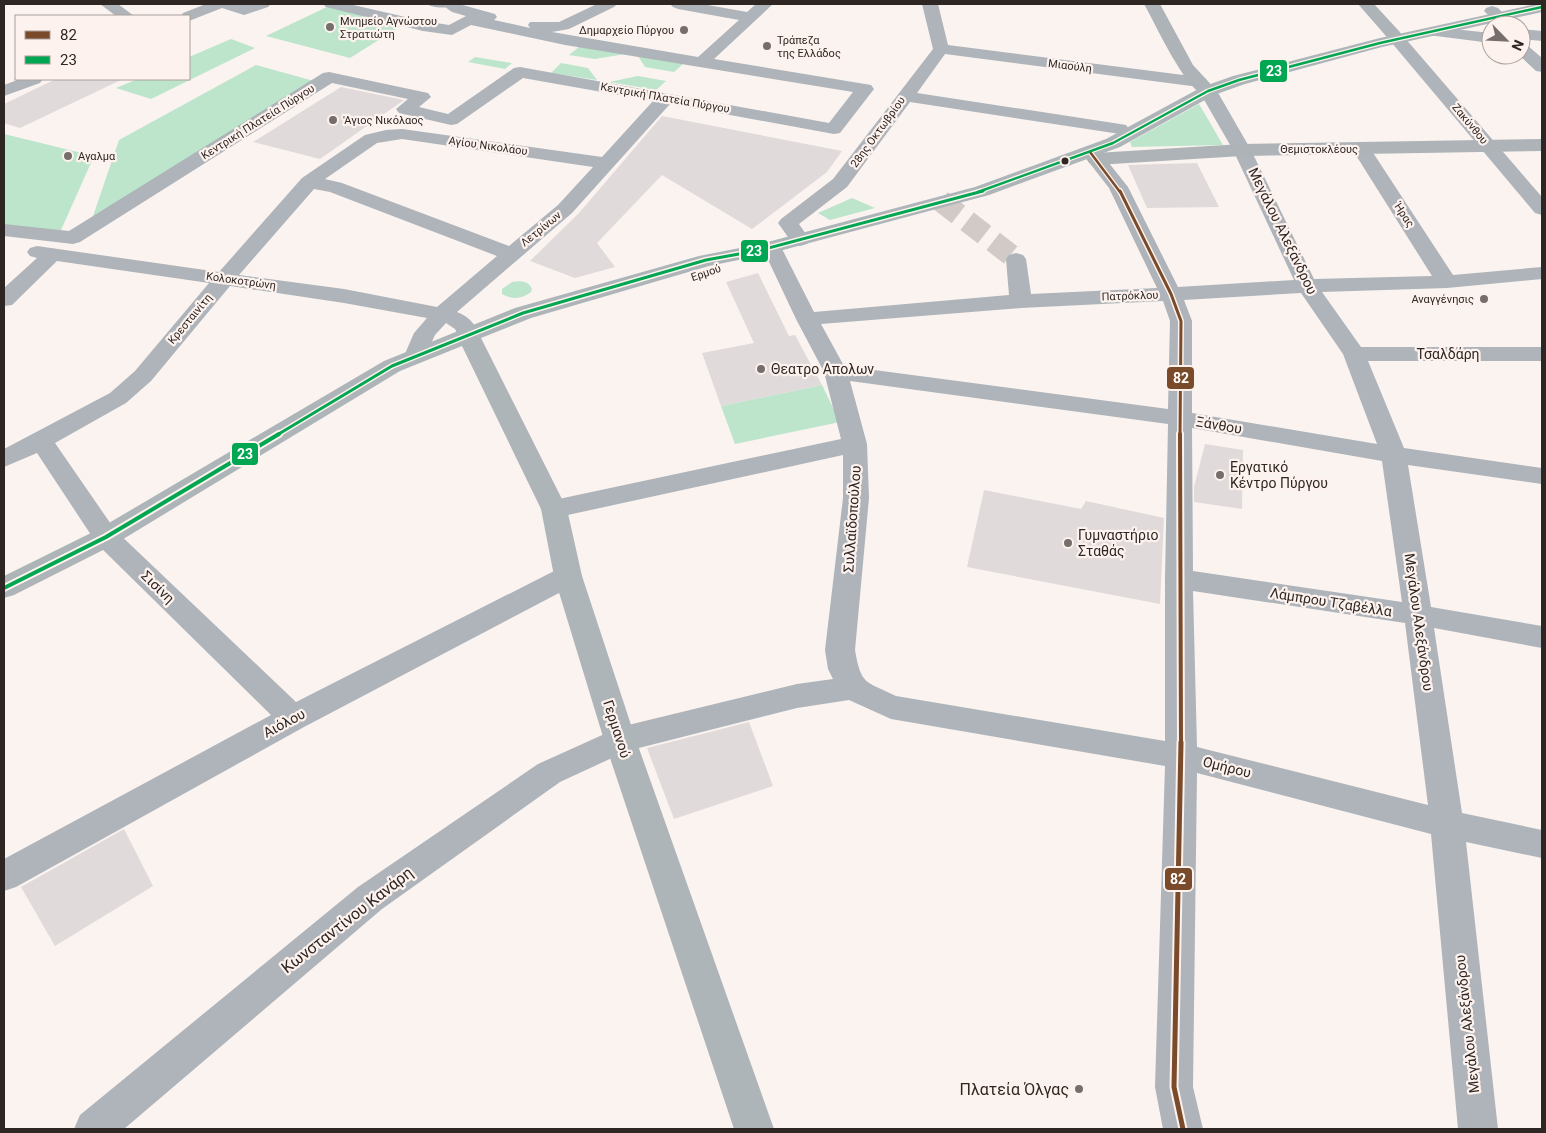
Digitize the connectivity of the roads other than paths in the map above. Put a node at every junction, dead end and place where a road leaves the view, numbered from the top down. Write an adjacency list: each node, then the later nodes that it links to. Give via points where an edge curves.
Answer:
1 (108, 4): 17 (street)
2 (203, 4): 18 (street)
3 (220, 4): 19 (street)
4 (225, 4): 5 (street, via 244,10)
5 (263, 4)
6 (331, 4): 30 (street, Κεντρική Πλατεία Πύργου, via 422,26 452,30 468,20 565,40)
7 (431, 4): 8 (lane)
8 (448, 4): 9 (street, via 473,14 549,28 563,26)
9 (609, 4)
10 (678, 4): 22 (street)
11 (765, 4): 22 (street)
12 (930, 4): 28 (street)
13 (1152, 4): 35 (street, via 1186,67)
14 (1366, 4): 26 (street)
15 (1525, 4): 20 (main road)
16 (1542, 7): 21 (main road)
17 (124, 15)
18 (176, 15)
19 (190, 15)
20 (1502, 15)
21 (1509, 15)
22 (749, 17): 30 (street)
23 (1481, 21): 26 (main road)
24 (1481, 22): 25 (main road)
25 (1434, 32): 26 (main road); 27 (street)
26 (1395, 36): 35 (main road); 41 (street, Ζακύνθου)
27 (1481, 37)
28 (941, 49): 35 (street, Μιαούλη); 37 (street, 28ης Οκτωβρίου)
29 (1531, 57): 31 (street)
30 (702, 62): 38 (street, Κεντρική Πλατεία Πύργου, via 865,89 834,129)
31 (1542, 67)
32 (21, 80): 34 (street)
33 (32, 80): 36 (street)
34 (4, 87)
35 (1203, 87): 39 (main road); 44 (street, Μεγάλου Αλεξάνδρου); 45 (main road, Ερμού)
36 (4, 91)
37 (904, 96): 39 (street); 50 (street, 28ης Οκτωβρίου, via 840,183 788,223)
38 (666, 98): 46 (street, Λετρίνων); 49 (street, Κεντρική Πλατεία Πύργου, via 520,72 451,120 405,109 422,97 329,76 73,238)
39 (1120, 129): 45 (main road, via 1104,140)
40 (371, 139): 46 (street, Αγίου Νικολάου, via 402,134); 47 (street, Κρεσταινίτη)
41 (1488, 145): 42 (street, Θεμιστοκλέους); 43 (street, Θεμιστοκλέους); 48 (street, Ζακύνθου)
42 (1542, 145)
43 (1361, 149): 44 (street, Θεμιστοκλέους); 58 (street, Ήρας)
44 (1242, 150): 45 (street, Θεμιστοκλέους); 59 (street, Μεγάλου Αλεξάνδρου)
45 (1095, 153): 50 (main road, Ερμού, via 982,191); 60 (street, via 1118,187)
46 (606, 162): 54 (street, Λετρίνων, via 565,209)
47 (309, 182): 54 (street, via 335,188); 57 (street, Κρεσταινίτη)
48 (1542, 210)
49 (4, 230)
50 (800, 240): 52 (main road, Ερμού)
51 (4, 248): 53 (street, Κολοκοτρώνη)
52 (766, 248): 64 (street, Συλλαϊδοπούλου); 65 (main road, Ερμού, via 715,271 532,324)
53 (52, 254): 57 (street, Κολοκοτρώνη); 61 (street)
54 (510, 254): 63 (street, Λετρίνων)
55 (1016, 259): 62 (street)
56 (1542, 274): 58 (street, Πατρόκλου)
57 (224, 278): 63 (street, Κολοκοτρώνη); 71 (street, Κρεσταινίτη, via 143,376 118,398)
58 (1447, 282): 59 (street, Πατρόκλου)
59 (1307, 286): 60 (street, Πατρόκλου); 66 (street, Μεγάλου Αλεξάνδρου)
60 (1171, 294): 62 (street, Πατρόκλου); 70 (street, via 1181,321)
61 (4, 300)
62 (1021, 301): 64 (street, Πατρόκλου)
63 (442, 314): 65 (street, Κολοκοτρώνη, via 458,320); 68 (street, Λετρίνων, via 425,333)
64 (807, 319): 69 (street, Συλλαϊδοπούλου)
65 (469, 336): 68 (main road, Ερμού); 76 (main road, Γερμανού)
66 (1354, 354): 67 (street, Τσαλδάρη); 73 (street, Μεγάλου Αλεξάνδρου)
67 (1542, 354)
68 (415, 356): 77 (main road, Ερμού, via 392,366)
69 (836, 372): 70 (street, Ξάνθου); 72 (street, Συλλαϊδοπούλου)
70 (1179, 418): 73 (street, Ξάνθου); 79 (street)
71 (41, 441): 74 (street, Κρεσταινίτη); 77 (street, Σισίνη)
72 (855, 444): 76 (street); 83 (street, Συλλαϊδοπούλου, via 856,498 840,650 842,669)
73 (1394, 455): 75 (street, Ξάνθου); 81 (street, Μεγάλου Αλεξάνδρου)
74 (4, 459)
75 (1542, 476)
76 (554, 509): 78 (main road, Γερμανού)
77 (106, 537): 80 (main road, Ερμού); 84 (street, Σισίνη)
78 (568, 576): 84 (street, Αιόλου); 85 (main road, Γερμανού)
79 (1179, 579): 81 (street, Λάμπρου Τζαβέλλα); 86 (street)
80 (4, 588)
81 (1418, 615): 82 (street, Λάμπρου Τζαβέλλα); 87 (street, Μεγάλου Αλεξάνδρου)
82 (1542, 637)
83 (852, 688): 85 (street, Κωνσταντίνου Κανάρη, via 796,696); 86 (street, Ομήρου, via 891,707)
84 (293, 718): 89 (street, Αιόλου)
85 (620, 740): 90 (street, Κωνσταντίνου Κανάρη, via 548,773 370,898); 91 (main road, Γερμανού)
86 (1181, 756): 87 (street, Ομήρου); 92 (street, via 1174,1087)
87 (1447, 824): 88 (street, Ομήρου); 93 (street, Μεγάλου Αλεξάνδρου)
88 (1542, 844)
89 (4, 876)
90 (94, 1129)
91 (754, 1129)
92 (1183, 1129)
93 (1478, 1129)

